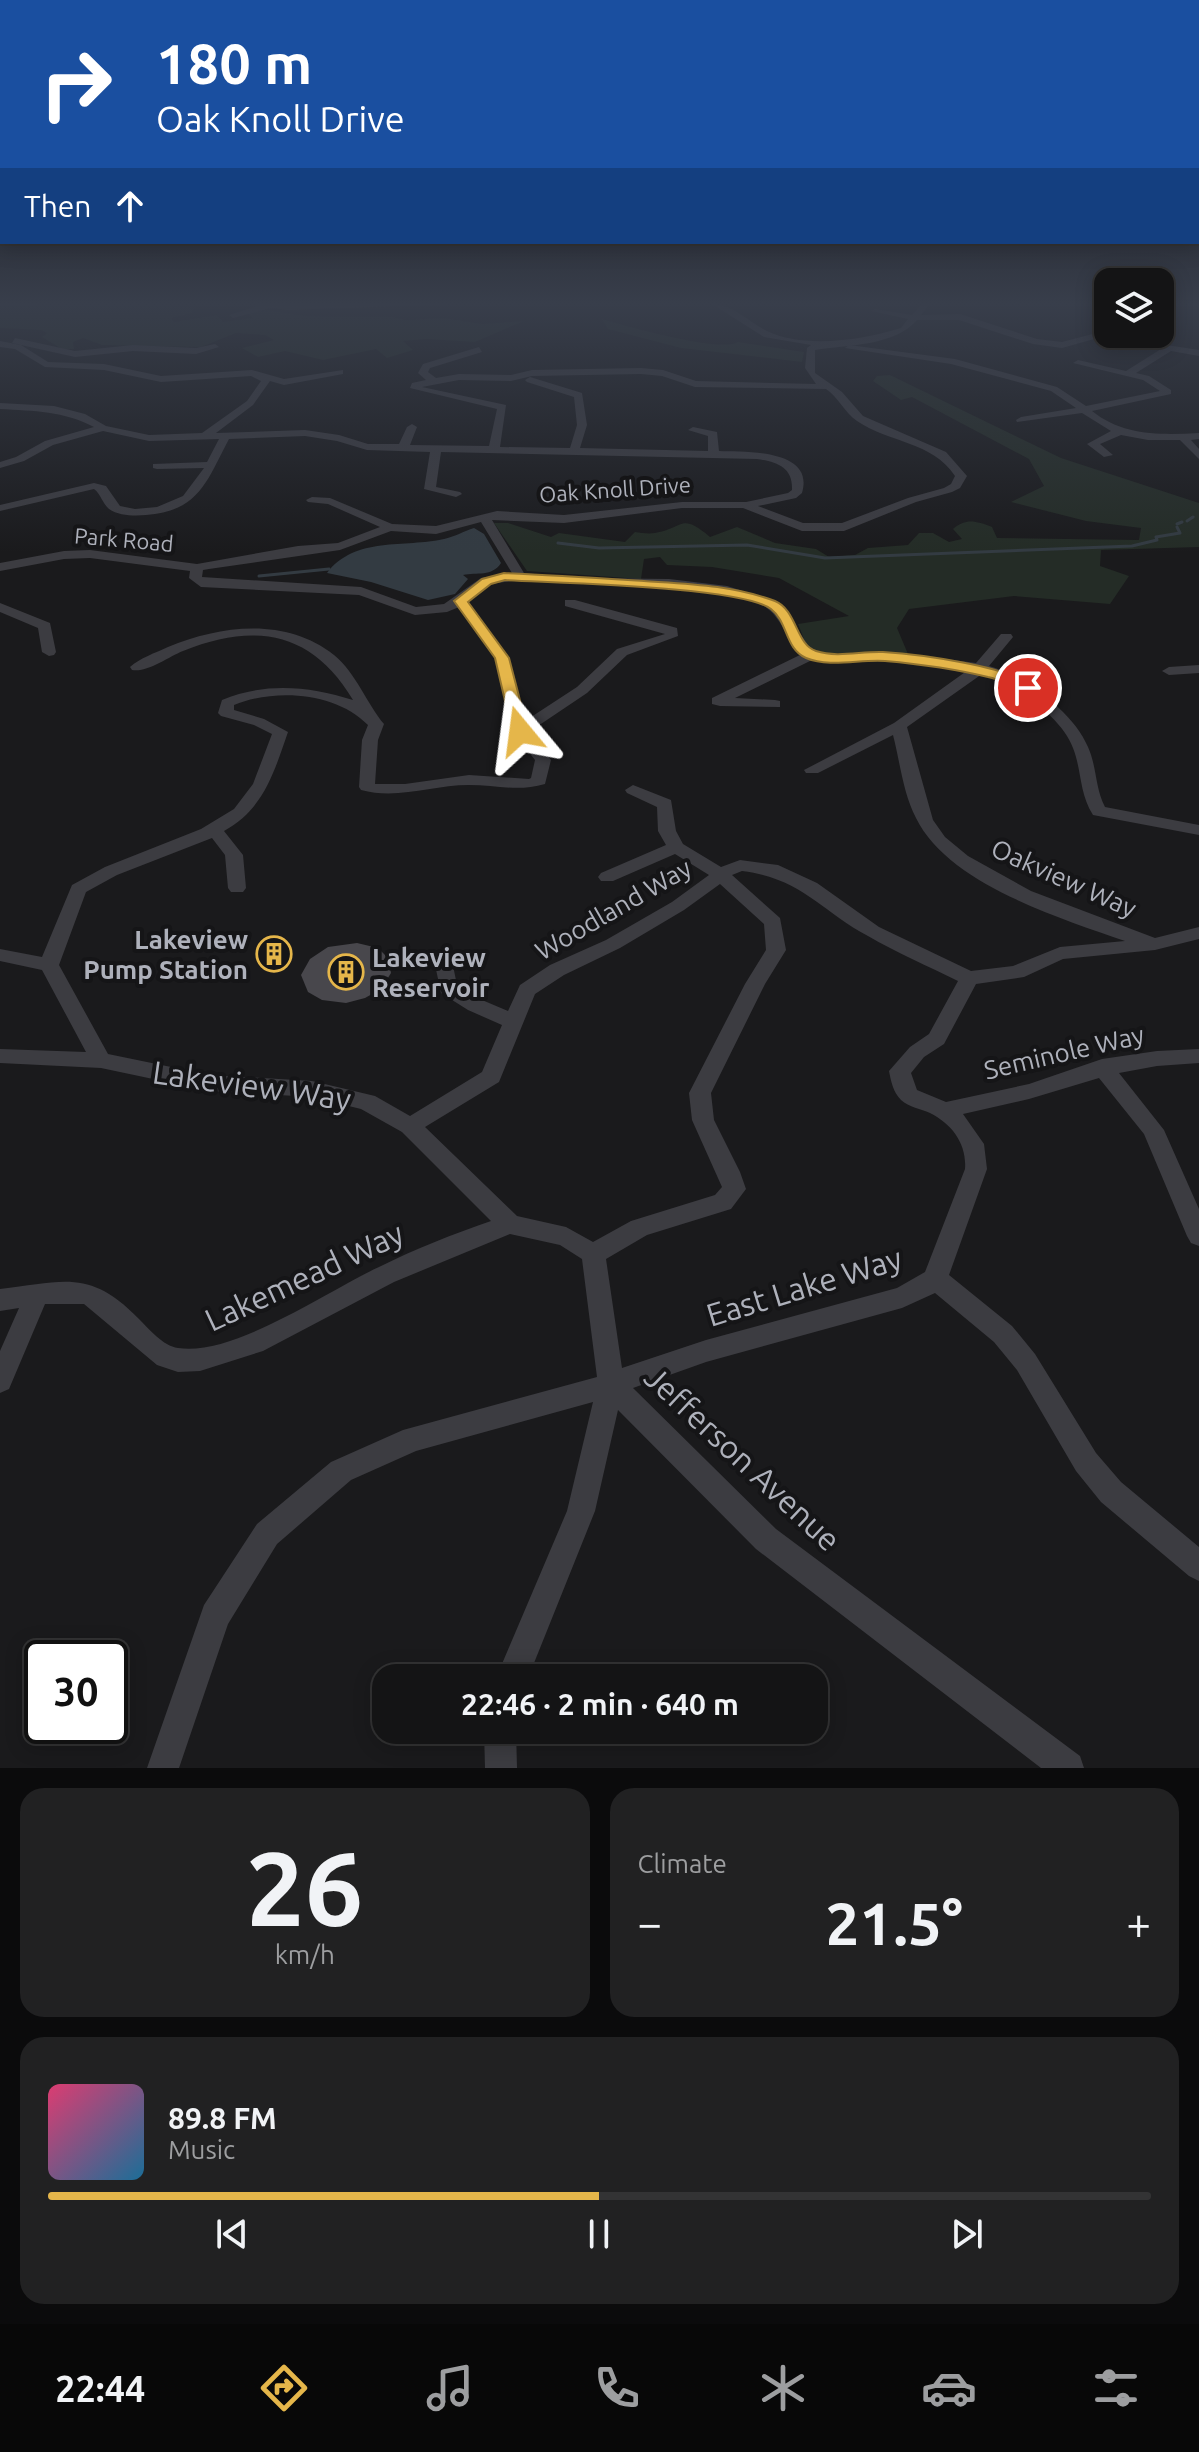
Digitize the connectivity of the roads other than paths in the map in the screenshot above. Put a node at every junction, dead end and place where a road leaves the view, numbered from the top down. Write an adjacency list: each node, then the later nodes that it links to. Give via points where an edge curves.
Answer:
1 (261, 387): 17 (street, via 250,403)
2 (415, 387): 23 (street, via 502,407)
3 (551, 387): 24 (street, via 579,395 582,425)
4 (803, 387): 5 (street)
5 (824, 387): 33 (street, Oak Knoll Drive, via 842,397 857,417 949,459 961,480 948,490 844,527 802,527)
6 (1045, 387): 9 (street)
7 (1161, 387): 9 (street, via 1168,393)
8 (0, 406): 13 (street, via 54,409)
9 (1084, 408): 10 (street); 15 (street)
10 (1021, 420)
11 (327, 424): 16 (street)
12 (412, 427): 21 (street)
13 (103, 428): 17 (street, via 149,438); 28 (street, via 70,435)
14 (693, 430): 25 (street, via 713,434)
15 (1120, 431): 20 (street); 26 (street, via 1092,444)
16 (315, 434): 19 (street); 21 (street, via 367,447)
17 (205, 436): 19 (street)
18 (1199, 436): 20 (street)
19 (225, 437): 29 (street)
20 (1183, 437): 27 (street)
21 (403, 448): 22 (street)
22 (436, 449): 23 (street); 31 (street, via 430,489)
23 (494, 450): 24 (street)
24 (574, 452): 25 (street)
25 (714, 455): 33 (street, via 765,456 791,466 797,475 798,491 792,496)
26 (1108, 455)
27 (1199, 456)
28 (0, 465)
29 (209, 465): 30 (street); 34 (street, via 193,494 157,510 118,509 102,488 94,486)
30 (157, 466)
31 (456, 494)
32 (312, 500): 36 (street, via 330,501)
33 (744, 505): 35 (street, Oak Knoll Drive, via 682,505 564,519)
34 (0, 508)
35 (484, 517): 36 (street, Oak Knoll Drive, via 436,530); 39 (street)
36 (390, 527): 38 (street, via 340,546)
37 (0, 567): 38 (street, Park Road, via 90,554)
38 (197, 568): 40 (street, via 195,578 201,583 361,591 415,611)
39 (520, 576): 40 (street, via 486,581); 45 (street, via 743,594 776,606 798,645)
40 (461, 601): 53 (street, via 502,658)
41 (570, 603): 53 (street, via 657,626 672,631 671,636 622,652 582,690)
42 (0, 607): 44 (street, via 45,626)
43 (1006, 637): 48 (street)
44 (49, 652)
45 (810, 655): 48 (street, via 882,656); 50 (street, via 717,701)
46 (137, 667): 51 (street, via 168,650 213,636 275,634 320,650)
47 (1199, 669): 49 (street)
48 (978, 670): 52 (street); 57 (street, via 1028,688 1081,745 1089,797 1099,811)
49 (1169, 671)
50 (775, 704)
51 (369, 714): 53 (street, via 376,724 367,787 383,791 469,780 524,786 539,781 543,760); 56 (street, via 337,699 269,691 242,694 227,703 226,713 280,732 253,799)
52 (899, 726): 54 (street); 63 (street, Oakview Way, via 925,821 951,852 1014,889)
53 (520, 731)
54 (812, 770)
55 (633, 790): 58 (street, via 665,804 667,831)
56 (214, 829): 61 (street, via 234,855); 66 (street, via 78,889)
57 (1199, 830)
58 (676, 847): 59 (street); 60 (street)
59 (720, 874): 67 (street, via 740,865 772,869 811,887 872,931); 68 (street, Woodland Way, via 678,906 527,990); 77 (street, via 773,922 776,950 700,1093 703,1120 734,1189 723,1202 639,1228)
60 (607, 877)
61 (237, 888)
62 (1199, 933): 63 (street)
63 (1155, 944): 67 (street, via 1060,953 1017,972)
64 (0, 955): 66 (street)
65 (444, 960): 68 (street, via 448,988)
66 (49, 965): 71 (street)
67 (969, 978): 73 (street, East Lake Way, via 937,1039 900,1071 901,1083 914,1100)
68 (515, 1022): 74 (street, Woodland Way, via 491,1077)
69 (0, 1056): 71 (street, Lakeview Way)
70 (1199, 1056): 72 (street, Seminole Way)
71 (101, 1060): 74 (street, Lakeview Way, via 210,1083 340,1093)
72 (1102, 1067): 73 (street, Seminole Way, via 1038,1089); 76 (street, via 1153,1130)
73 (944, 1111): 78 (street, East Lake Way, via 965,1130 979,1154)
74 (410, 1126): 75 (street, Lakeview Way)
75 (510, 1224): 77 (street, via 566,1237); 79 (street, Lakemead Way, via 210,1358 165,1357 89,1294)
76 (1199, 1236)
77 (593, 1254): 82 (street)
78 (935, 1278): 82 (street, East Lake Way, via 902,1297 706,1351); 83 (street, via 1003,1334 1111,1492)
79 (36, 1297): 80 (street, Lakemead Way); 81 (street)
80 (0, 1300)
81 (0, 1381)
82 (611, 1384): 84 (street, via 581,1511); 86 (street, Jefferson Avenue, via 413,1439 341,1471 267,1534 215,1616); 88 (street, Jefferson Avenue, via 766,1539)
83 (1199, 1566)
84 (518, 1664)
85 (500, 1744): 87 (street)
86 (163, 1768)
87 (501, 1768)
88 (1068, 1768)

